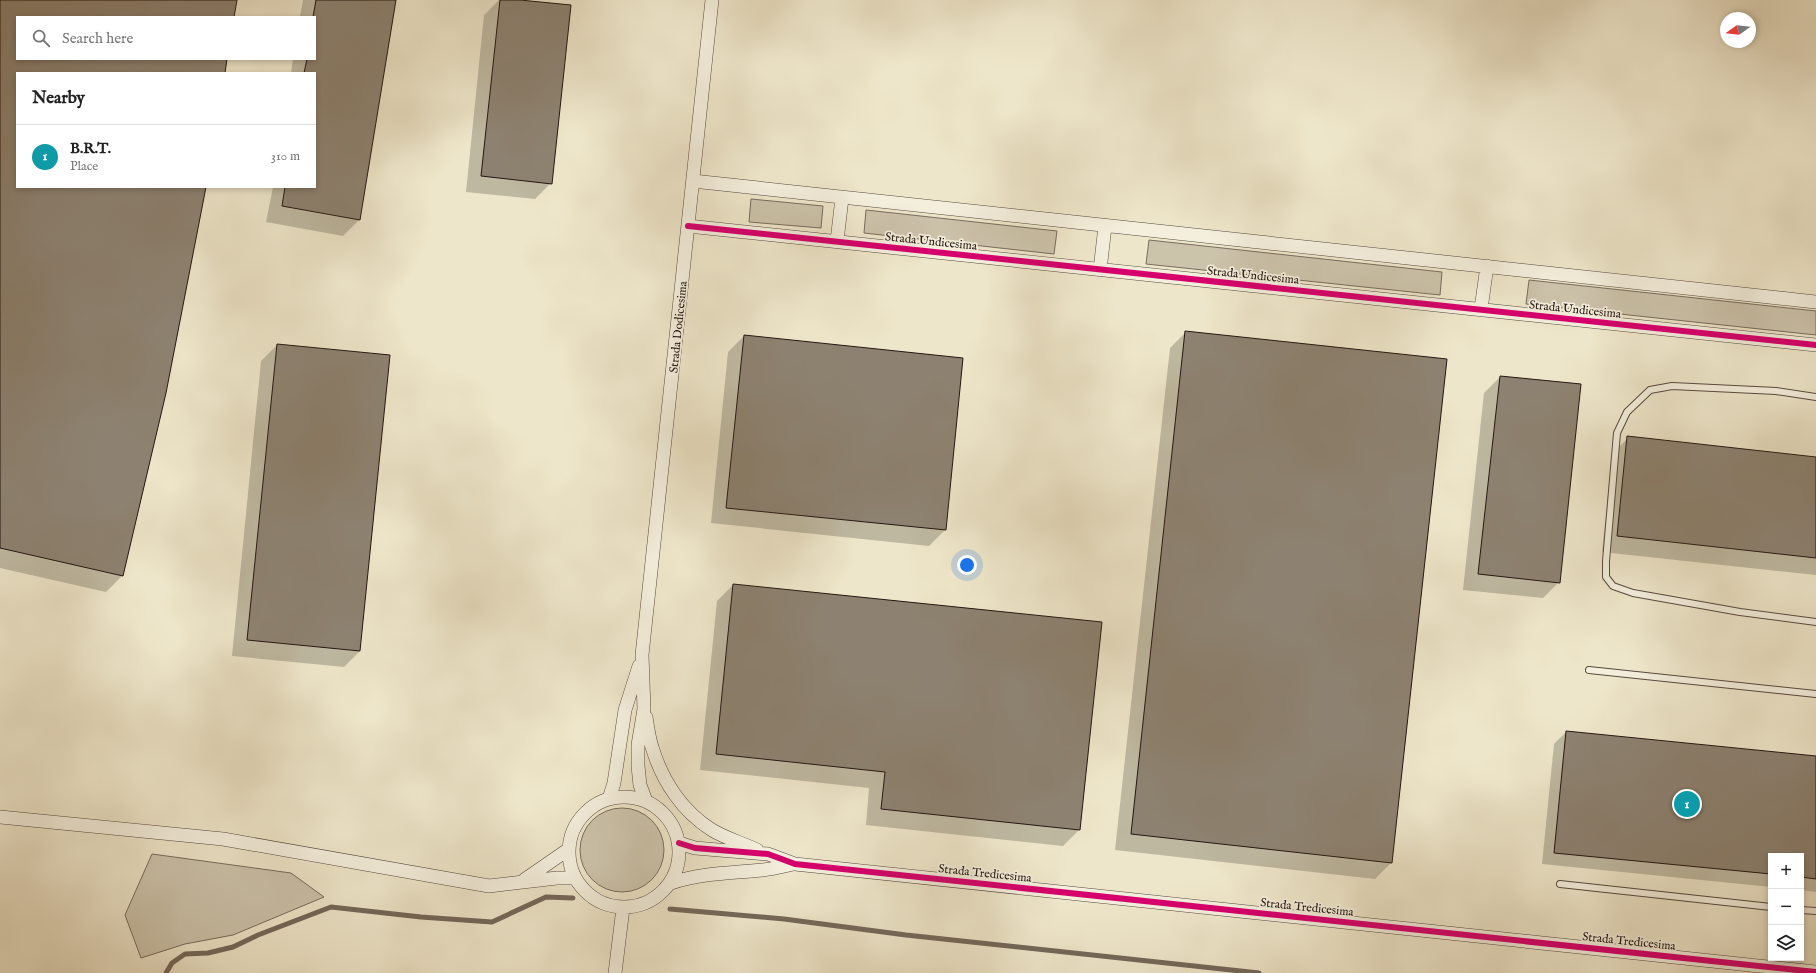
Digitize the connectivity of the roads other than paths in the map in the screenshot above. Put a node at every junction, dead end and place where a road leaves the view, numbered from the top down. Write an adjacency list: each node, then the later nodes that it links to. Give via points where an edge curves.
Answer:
1 (712, 0): 2 (street, Strada Dodicesima)
2 (693, 181): 3 (street); 4 (street, Strada Dodicesima)
3 (842, 198): 5 (street); 6 (street)
4 (688, 226): 6 (street, Strada Undicesima); 14 (street, Strada Dodicesima)
5 (1104, 226): 7 (street); 8 (street)
6 (837, 241): 8 (street, Strada Undicesima)
7 (1486, 266): 9 (street); 10 (street)
8 (1100, 270): 10 (street, Strada Undicesima)
9 (1816, 302)
10 (1481, 310): 11 (street, Strada Undicesima)
11 (1816, 346)
12 (1816, 397): 13 (lane, via 1776,391 1672,386 1650,390 1628,412 1617,433 1606,561 1606,577 1613,586 1633,593 1740,612)
13 (1816, 622)
14 (642, 655): 17 (street); 18 (street, via 626,710 614,783)
15 (1589, 670): 16 (lane)
16 (1816, 694)
17 (644, 709): 19 (street, via 638,745 638,766 640,785); 23 (street, via 652,750 675,795 693,816 713,831)
18 (609, 798): 19 (street, via 628,796); 22 (street, via 581,817 572,832)
19 (646, 801): 21 (street, via 660,809 670,821)
20 (0, 817): 26 (street, via 223,840 478,885 504,885)
21 (679, 843): 23 (street, via 695,848); 27 (street, via 680,860)
22 (569, 849): 25 (street, via 570,864); 26 (street)
23 (768, 854): 24 (street)
24 (795, 864): 27 (street, via 764,870 685,878); 33 (street, Strada Tredicesima)
25 (575, 878): 26 (street); 30 (street, via 583,890 595,900 608,906)
26 (523, 881)
27 (671, 883): 30 (street, via 658,897 641,906)
28 (1560, 884): 29 (lane)
29 (1768, 906)
30 (623, 908): 34 (street)
31 (1804, 910): 32 (lane)
32 (1816, 911)
33 (1816, 972)
34 (615, 973)

